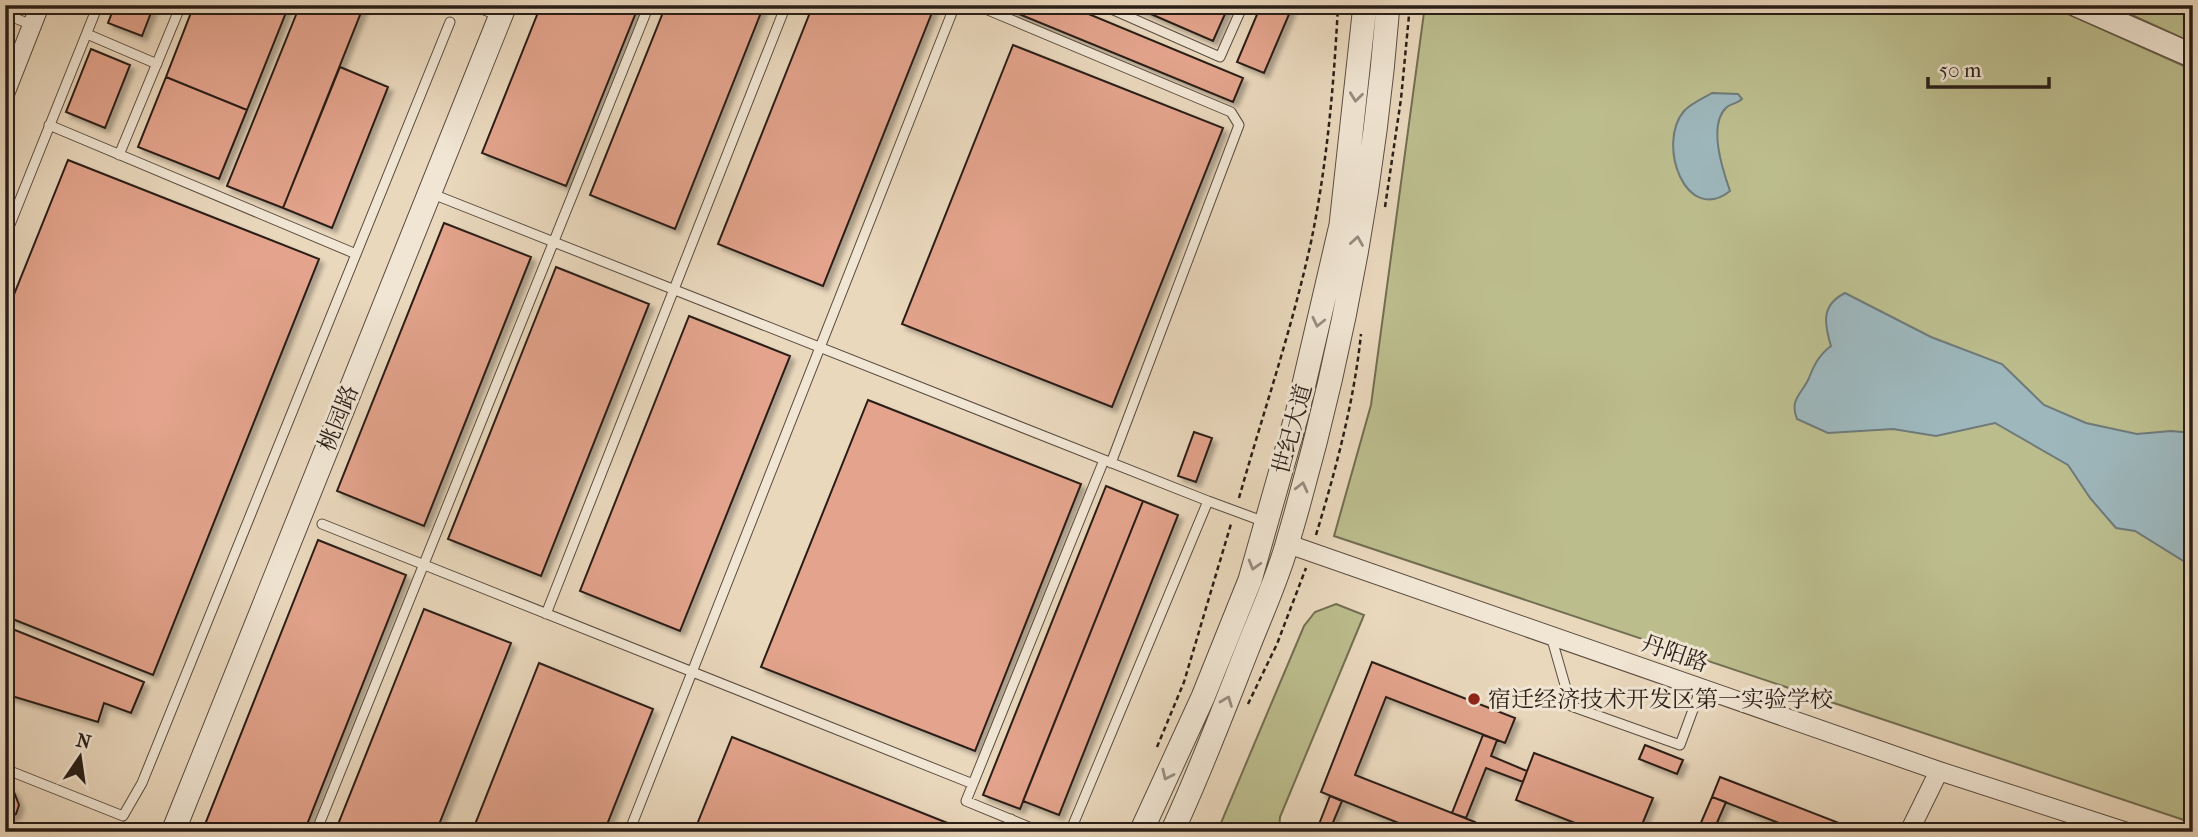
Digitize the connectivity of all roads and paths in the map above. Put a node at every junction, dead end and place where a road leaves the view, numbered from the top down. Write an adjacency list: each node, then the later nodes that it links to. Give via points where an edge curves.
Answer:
1 (40, 5): 18 (street)
2 (98, 5): 19 (lane)
3 (181, 5): 22 (lane)
4 (472, 5): 15 (lane)
5 (649, 5): 28 (lane)
6 (786, 5): 30 (lane)
7 (955, 5): 31 (lane)
8 (976, 5): 32 (lane, via 1231,112 1239,125)
9 (1102, 5): 10 (lane, via 1220,57)
10 (1243, 5)
11 (1338, 5): 34 (path, via 1334,76 1311,239)
12 (1365, 5): 20 (street, 世纪大道)
13 (1388, 5): 20 (street, 世纪大道)
14 (2077, 5): 21 (street)
15 (502, 11): 26 (street, 桃园路)
16 (5, 14): 18 (lane)
17 (450, 22): 29 (lane)
18 (33, 24): 23 (street)
19 (87, 34): 22 (lane); 24 (lane)
20 (1373, 46): 35 (street, 世纪大道, one-way to 35, via 1340,225 1297,414); 37 (street, 世纪大道, one-way to 20, via 1354,257 1374,137)
21 (2193, 56)
22 (157, 64): 25 (lane)
23 (5, 94)
24 (49, 125): 25 (lane); 27 (lane)
25 (119, 155): 29 (lane)
26 (429, 193): 28 (lane); 48 (street, 桃园路)
27 (5, 237)
28 (553, 242): 30 (lane); 38 (lane)
29 (356, 254): 44 (lane, via 142,783 123,816)
30 (674, 290): 31 (lane); 39 (lane)
31 (820, 348): 32 (lane); 41 (lane)
32 (1107, 461): 33 (lane); 46 (lane)
33 (1208, 501): 34 (lane); 53 (lane)
34 (1235, 511): 35 (lane); 43 (path, via 1184,682)
35 (1266, 522): 54 (street, 世纪大道, one-way to 54, via 1250,580)
36 (322, 524): 38 (lane)
37 (1288, 544): 40 (street, 丹阳路); 55 (street, 世纪大道, one-way to 37)
38 (423, 565): 39 (lane); 49 (lane)
39 (546, 614): 41 (lane)
40 (1551, 636): 42 (street, 丹阳路); 42 (lane, via 1571,706 1680,745)
41 (692, 672): 46 (lane); 50 (lane)
42 (1701, 688): 45 (street, 丹阳路)
43 (1153, 757)
44 (6, 771)
45 (1939, 772): 56 (street); 57 (street, 丹阳路)
46 (973, 784): 47 (lane, via 966,801)
47 (1011, 819): 51 (lane); 52 (lane)
48 (173, 832)
49 (316, 832)
50 (629, 832)
51 (1006, 832)
52 (1041, 832)
53 (1070, 832)
54 (1141, 832)
55 (1172, 832)
56 (1909, 832)
57 (2127, 832)

